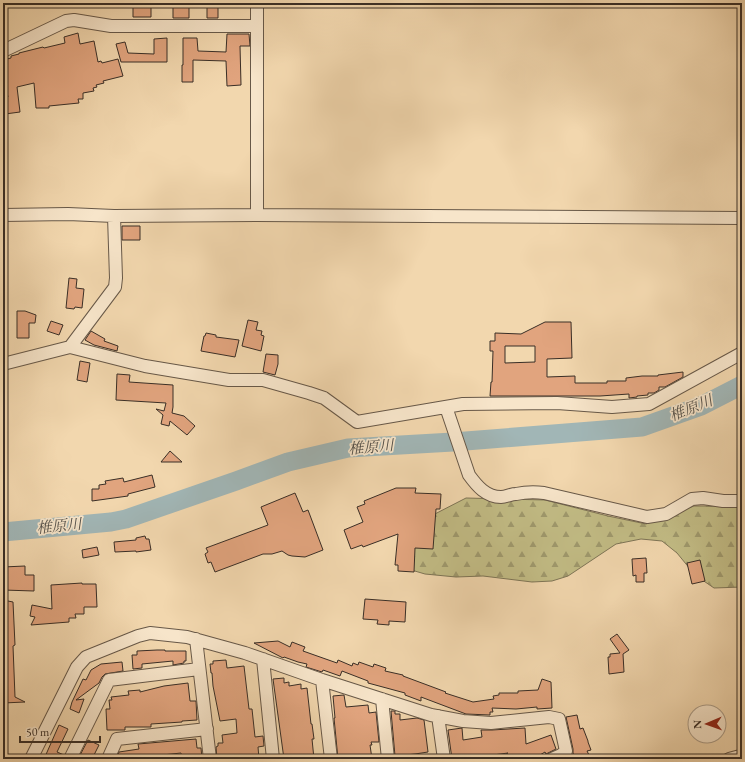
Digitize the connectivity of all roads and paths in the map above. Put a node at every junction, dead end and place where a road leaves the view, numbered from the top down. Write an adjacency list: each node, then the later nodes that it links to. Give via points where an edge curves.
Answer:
1 (257, 3): 2 (street)
2 (257, 26): 3 (street, via 111,26 66,20); 5 (street)
3 (3, 51)
4 (3, 215): 6 (street)
5 (257, 215): 6 (street); 7 (street)
6 (114, 216): 8 (street, via 114,286)
7 (742, 218)
8 (70, 347): 10 (street); 11 (street, via 145,366 229,380 263,380 324,398 357,422)
9 (742, 354): 11 (street, via 648,404 612,407 557,403)
10 (3, 364)
11 (446, 406): 12 (street, via 469,475 482,491 491,495 501,497 532,492 544,493 647,517 666,514 685,503 703,498)
12 (742, 501)
13 (196, 639): 14 (street); 15 (street); 21 (street, via 150,633 86,658 77,667)
14 (263, 659): 16 (street); 25 (street)
15 (200, 669): 19 (street); 22 (street, via 109,680)
16 (322, 680): 17 (street); 26 (street)
17 (382, 700): 18 (street); 27 (street)
18 (438, 716): 28 (street); 29 (street, via 491,723 549,716 559,719 566,751)
19 (207, 729): 23 (street, via 117,739); 24 (street)
20 (742, 756): 30 (street)
21 (31, 759)
22 (70, 759)
23 (108, 759)
24 (210, 759)
25 (273, 759)
26 (331, 759)
27 (388, 759)
28 (444, 759)
29 (552, 759)
30 (730, 759)

